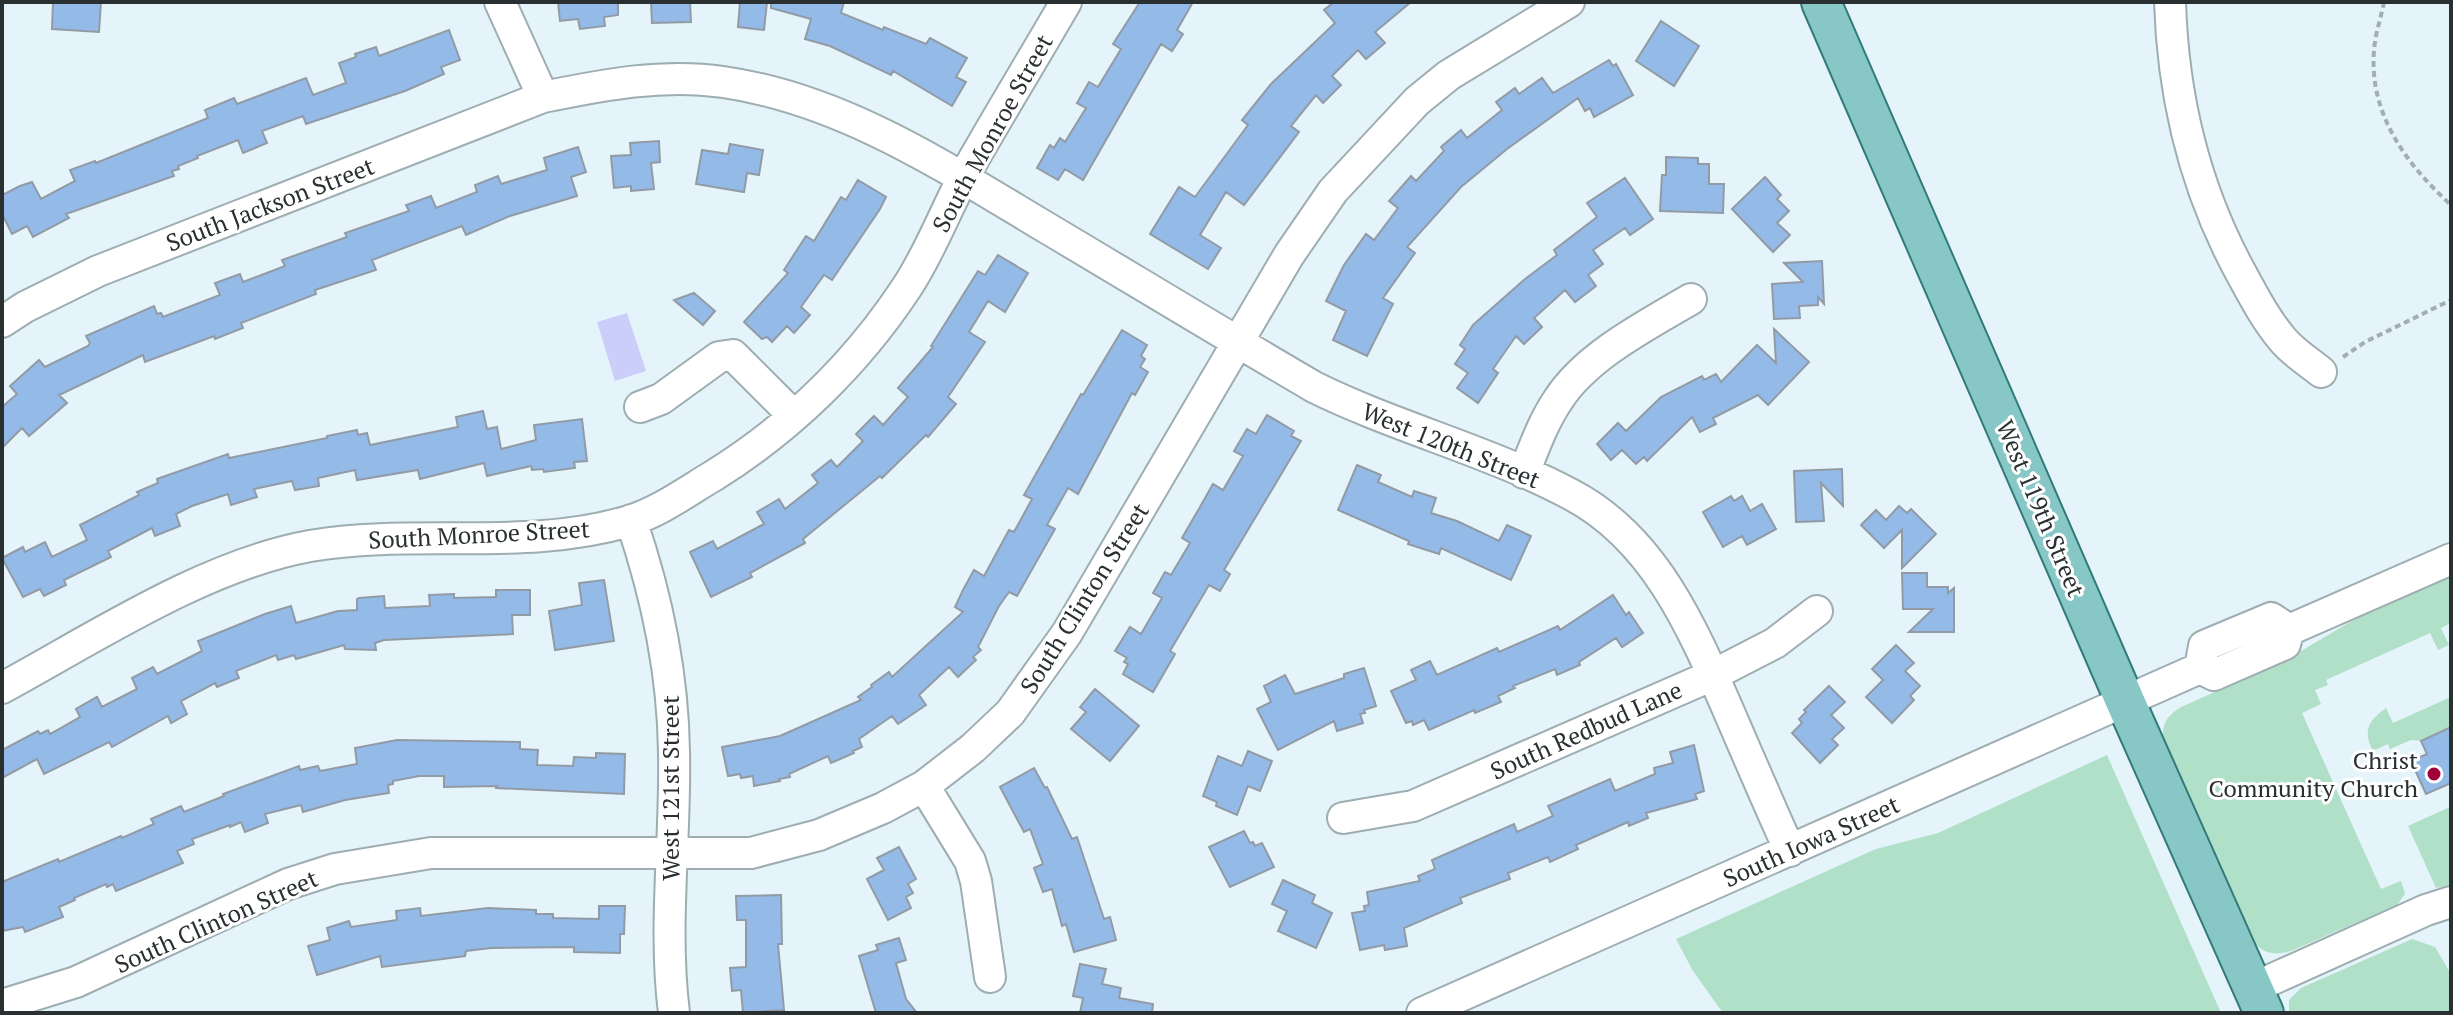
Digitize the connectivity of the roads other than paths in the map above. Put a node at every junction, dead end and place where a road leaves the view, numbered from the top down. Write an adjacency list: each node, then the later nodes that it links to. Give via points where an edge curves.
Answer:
1 (500, 2): 6 (street)
2 (1066, 2): 7 (street, South Monroe Street)
3 (1569, 2): 10 (street, South Clinton Street, via 1449,75 1367,152 1289,255)
4 (1821, 2): 20 (main road, West 119th Street)
5 (2170, 2): 11 (street, via 2181,111 2222,239 2262,312 2286,343)
6 (543, 97): 7 (street, South Jackson Street, via 632,81 723,82 830,109); 9 (street, South Jackson Street, via 98,271)
7 (963, 178): 10 (street, West 120th Street); 13 (street, South Monroe Street, via 908,285 868,342)
8 (1691, 299): 14 (street, via 1625,339 1559,397)
9 (2, 322)
10 (1239, 343): 14 (street, West 120th Street, via 1347,404); 21 (street, South Clinton Street, via 1067,633 1028,689 973,748)
11 (2321, 372)
12 (640, 407): 13 (street, via 661,399 719,357 733,355)
13 (794, 416): 15 (street, South Monroe Street, via 743,457)
14 (1524, 473): 18 (street, West 120th Street, via 1606,516 1639,549 1669,588)
15 (631, 520): 19 (street, South Monroe Street, via 533,536 348,541 259,560 194,584); 24 (street, West 121st Street, via 666,646 674,753)
16 (2451, 559): 20 (street, South Iowa Street, via 2289,630 2285,644 2214,675 2200,668)
17 (1817, 611): 18 (street, South Redbud Lane, via 1775,643)
18 (1713, 675): 22 (street, South Redbud Lane, via 1413,806); 23 (street, West 120th Street)
19 (2, 688)
20 (2125, 701): 23 (street, South Iowa Street); 27 (main road, West 119th Street)
21 (924, 786): 24 (street, South Clinton Street, via 819,835 784,845 751,853); 26 (street, via 970,861)
22 (1343, 818)
23 (1790, 851): 30 (street, South Iowa Street)
24 (670, 853): 28 (street, South Clinton Street, via 431,853 335,869 288,884 76,982); 29 (street, West 121st Street)
25 (2451, 902): 27 (street, via 2426,910)
26 (990, 977)
27 (2258, 1000)
28 (2, 1005)
29 (674, 1013)
30 (1422, 1013)

